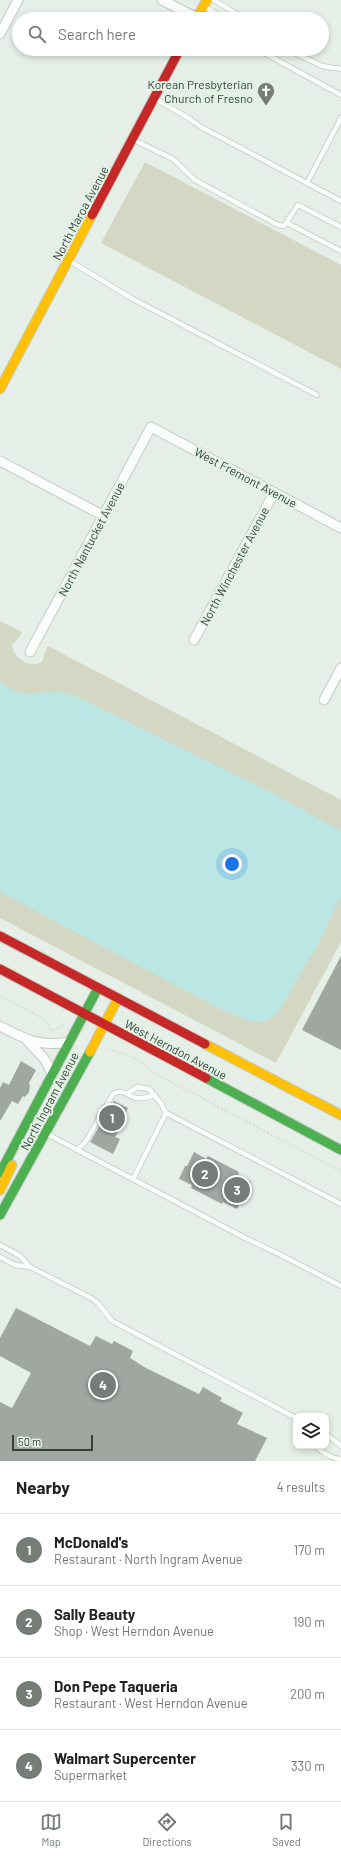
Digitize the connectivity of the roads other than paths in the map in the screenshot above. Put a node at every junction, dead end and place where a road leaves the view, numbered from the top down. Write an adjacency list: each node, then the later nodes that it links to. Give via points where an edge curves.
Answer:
1 (18, 0): 9 (street)
2 (162, 0): 5 (street)
3 (214, 0): 8 (lane)
4 (205, 3): 6 (main road); 7 (lane)
5 (184, 12)
6 (200, 12)
7 (217, 12)
8 (234, 12)
9 (0, 34)
10 (176, 56): 15 (main road, North Maroa Avenue)
11 (270, 56): 14 (lane)
12 (301, 56): 13 (lane, via 322,66)
13 (341, 69)
14 (341, 95)
15 (154, 98): 17 (main road, North Maroa Avenue); 18 (lane, via 201,127)
16 (341, 118): 18 (lane)
17 (133, 139): 20 (lane, via 173,159 195,180 278,225 284,226); 23 (main road, North Maroa Avenue)
18 (307, 183): 19 (lane)
19 (341, 201)
20 (287, 223): 21 (lane, via 298,205); 22 (lane)
21 (341, 227)
22 (341, 251)
23 (68, 260): 24 (main road, North Maroa Avenue); 25 (lane, via 131,298)
24 (0, 389)
25 (317, 395)
26 (151, 427): 28 (street, West Fremont Avenue); 29 (street, North Nantucket Avenue)
27 (0, 461): 29 (street)
28 (274, 492): 30 (street, West Fremont Avenue); 31 (street, North Winchester Avenue)
29 (104, 516): 32 (street, North Nantucket Avenue)
30 (341, 528)
31 (194, 640)
32 (30, 652)
33 (341, 668): 34 (street)
34 (324, 700)
35 (0, 936): 37 (main road, West Herndon Avenue)
36 (0, 969): 39 (main road, West Herndon Avenue)
37 (98, 988): 38 (main road, West Herndon Avenue); 39 (main road, North Ingram Avenue)
38 (118, 998): 40 (main road, North Ingram Avenue); 48 (main road, West Herndon Avenue)
39 (85, 1014): 40 (main road, West Herndon Avenue); 43 (main road, North Ingram Avenue)
40 (104, 1025): 49 (main road, North Ingram Avenue); 52 (main road, West Herndon Avenue)
41 (0, 1026): 42 (street)
42 (26, 1040): 43 (street, via 54,1045); 44 (street, via 47,1060)
43 (70, 1042): 44 (main road, North Ingram Avenue)
44 (52, 1076): 50 (main road, North Ingram Avenue)
45 (128, 1093): 46 (lane, via 134,1098); 46 (lane, via 138,1087 144,1087); 51 (lane, via 113,1094 86,1141)
46 (155, 1095): 47 (lane)
47 (166, 1113): 54 (lane); 56 (lane)
48 (341, 1115)
49 (45, 1134): 51 (lane); 57 (main road, North Ingram Avenue)
50 (14, 1148): 53 (main road, North Ingram Avenue); 55 (main road, via 12,1168)
51 (77, 1150): 54 (lane)
52 (341, 1150)
53 (0, 1174)
54 (133, 1179): 61 (lane)
55 (0, 1190)
56 (341, 1204)
57 (0, 1215)
58 (0, 1245): 60 (lane, via 20,1256)
59 (0, 1257): 60 (lane, via 15,1265)
60 (30, 1267): 62 (lane, via 91,1298 112,1321)
61 (341, 1286)
62 (293, 1416)
63 (329, 1436): 64 (lane)
64 (341, 1446)
65 (320, 1449): 66 (lane, via 336,1459)
66 (341, 1459)

